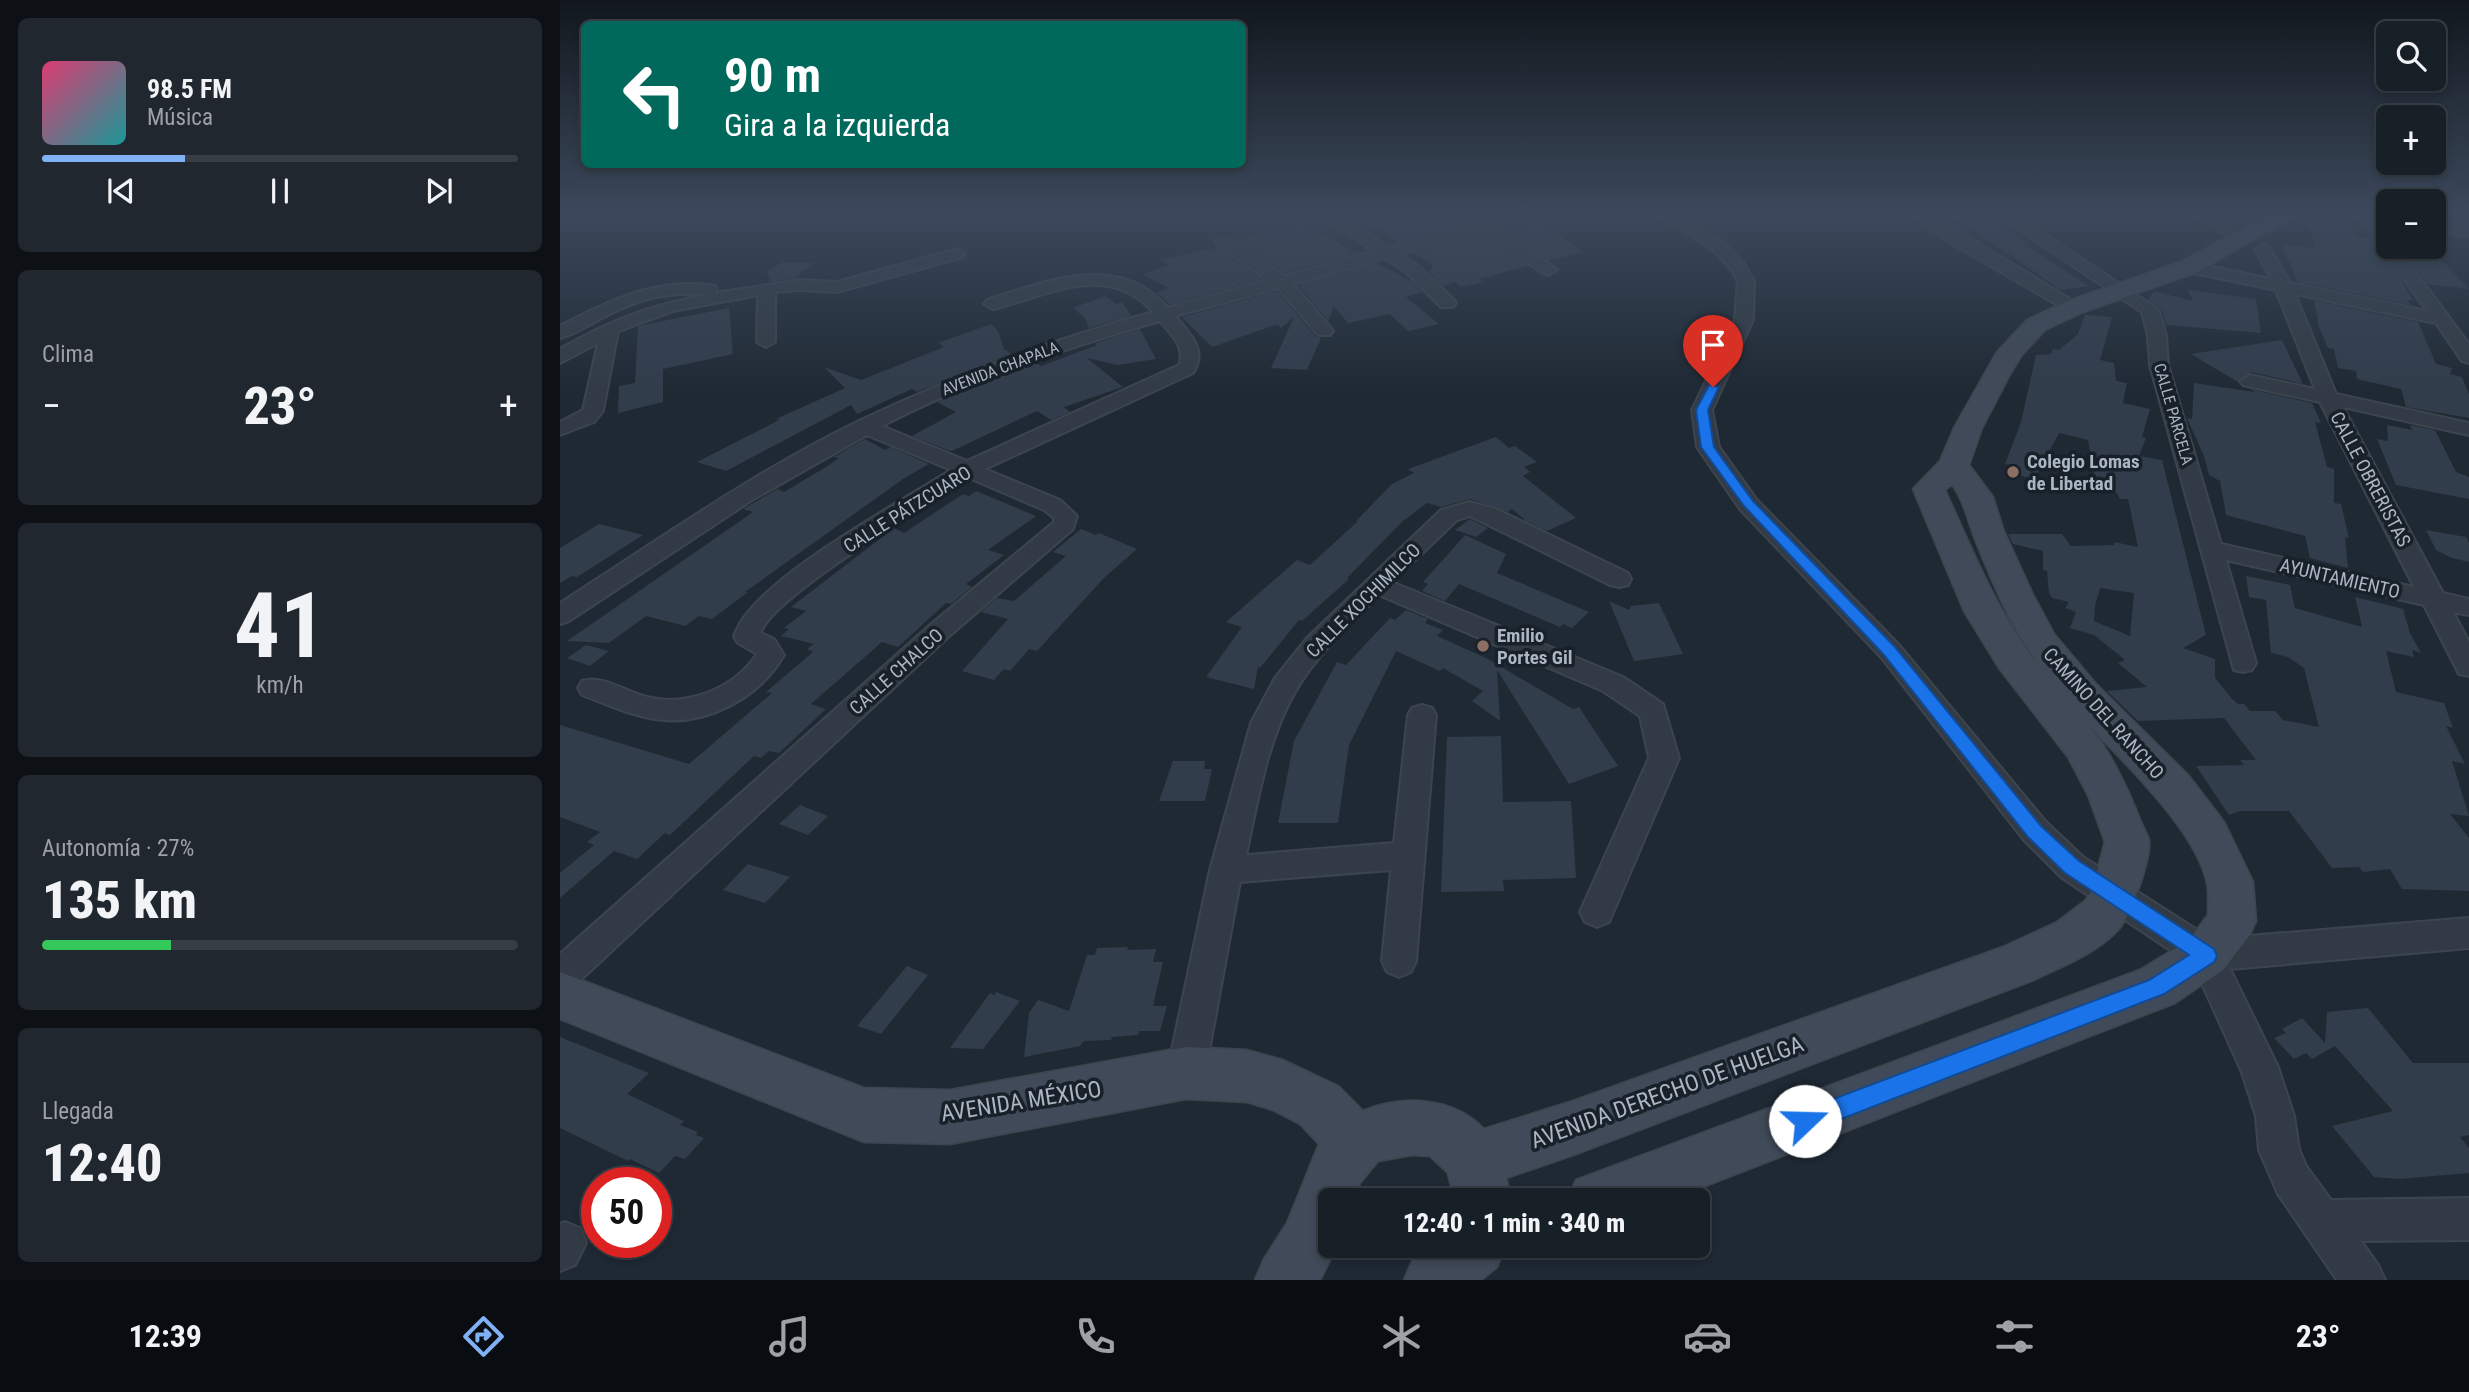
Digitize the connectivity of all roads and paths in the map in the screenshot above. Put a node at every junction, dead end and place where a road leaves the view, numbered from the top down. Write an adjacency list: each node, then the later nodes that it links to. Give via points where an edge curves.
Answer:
1 (894, 272): 15 (street, via 846,285)
2 (1267, 272): 13 (street)
3 (1318, 272): 13 (street, AVENIDA CHAPALA)
4 (1414, 272): 18 (street)
5 (1741, 272): 48 (street, via 1746,281 1744,320 1702,410 1708,447 1748,503 1890,651 2035,831 2072,867)
6 (2013, 272): 20 (street)
7 (2094, 272): 16 (street)
8 (2176, 272): 16 (main road, CAMINO DEL RANCHO)
9 (2212, 272): 14 (street)
10 (2275, 272): 14 (street, CALLE OBRERISTAS)
11 (2406, 272): 22 (street)
12 (1111, 282): 19 (street, via 1077,281); 21 (street, CALLE PÁTZCUARO, via 1134,287)
13 (1282, 282): 21 (street, AVENIDA CHAPALA); 24 (street)
14 (2283, 286): 22 (street); 30 (street, CALLE OBRERISTAS)
15 (767, 288): 17 (street); 26 (street)
16 (2124, 291): 20 (main road, CAMINO DEL RANCHO); 36 (street, CALLE PARCELA, via 2150,310 2159,365)
17 (715, 296): 23 (street, via 640,315); 25 (street, via 709,290 691,287 655,289)
18 (1447, 303)
19 (993, 304)
20 (2074, 307): 34 (main road, CAMINO DEL RANCHO, via 2036,326 2010,352 1968,428)
21 (1163, 313): 31 (street, AVENIDA CHAPALA, via 1002,366); 35 (street, CALLE PÁTZCUARO, via 1191,350 1186,369)
22 (2440, 319): 28 (street)
23 (610, 328): 27 (street); 32 (street, via 593,411)
24 (1324, 331)
25 (560, 333)
26 (766, 342)
27 (560, 357)
28 (2469, 357)
29 (2250, 381): 30 (street)
30 (2328, 398): 33 (street); 39 (street, CALLE OBRERISTAS)
31 (864, 426): 35 (street, CALLE CHALCO); 41 (street, AVENIDA CHAPALA, via 774,475)
32 (560, 429)
33 (2469, 429)
34 (1954, 465): 48 (main road, CAMINO DEL RANCHO, via 1929,489 1982,611 2012,659 2083,747 2109,795 2127,842); 51 (main road, CAMINO DEL RANCHO, via 1978,497 2015,595 2040,641 2082,694 2173,788 2208,835 2230,882 2232,921)
35 (970, 468): 44 (street, CALLE PÁTZCUARO, via 820,563 765,607 750,625 747,637 765,645 771,655 763,669 726,696 697,708 656,710); 53 (street, CALLE CHALCO, via 1052,505 1066,516 1065,524 938,632)
36 (2211, 549): 39 (street, AYUNTAMIENTO); 42 (street, CALLE PARCELA)
37 (1619, 579): 38 (street, CALLE XOCHIMILCO, via 1488,514 1469,509 1449,515)
38 (1375, 584): 47 (street, CALLE XOCHIMILCO, via 1316,644 1284,685 1265,723); 49 (street, via 1613,684 1653,711 1664,758)
39 (2435, 599): 40 (street, AYUNTAMIENTO); 43 (street, CALLE OBRERISTAS)
40 (2469, 607)
41 (560, 615)
42 (2243, 663)
43 (2469, 667)
44 (592, 688)
45 (1422, 715): 46 (street)
46 (1408, 855): 47 (street); 52 (street)
47 (1226, 870): 55 (street, CALLE XOCHIMILCO)
48 (2114, 895): 51 (street); 58 (main road, AVENIDA DERECHO DE HUELGA, via 2102,916 2074,937 2017,964 1573,1128)
49 (1597, 912)
50 (2469, 933): 51 (street)
51 (2206, 956): 59 (main road, via 2157,987); 61 (street, via 2259,1067 2283,1160)
52 (1399, 961)
53 (560, 977)
54 (560, 995): 55 (main road, AVENIDA MÉXICO, via 864,1115 950,1117)
55 (1185, 1073): 56 (main road, AVENIDA MÉXICO, via 1247,1076 1283,1087 1319,1105)
56 (1356, 1142): 57 (main road, AVENIDA DERECHO DE HUELGA, via 1390,1131 1440,1130 1460,1141); 62 (main road, via 1339,1165 1308,1243)
57 (1464, 1188)
58 (1511, 1188)
59 (1628, 1188)
60 (2469, 1219): 61 (street)
61 (2321, 1221): 63 (street)
62 (1285, 1280)
63 (2363, 1280)

